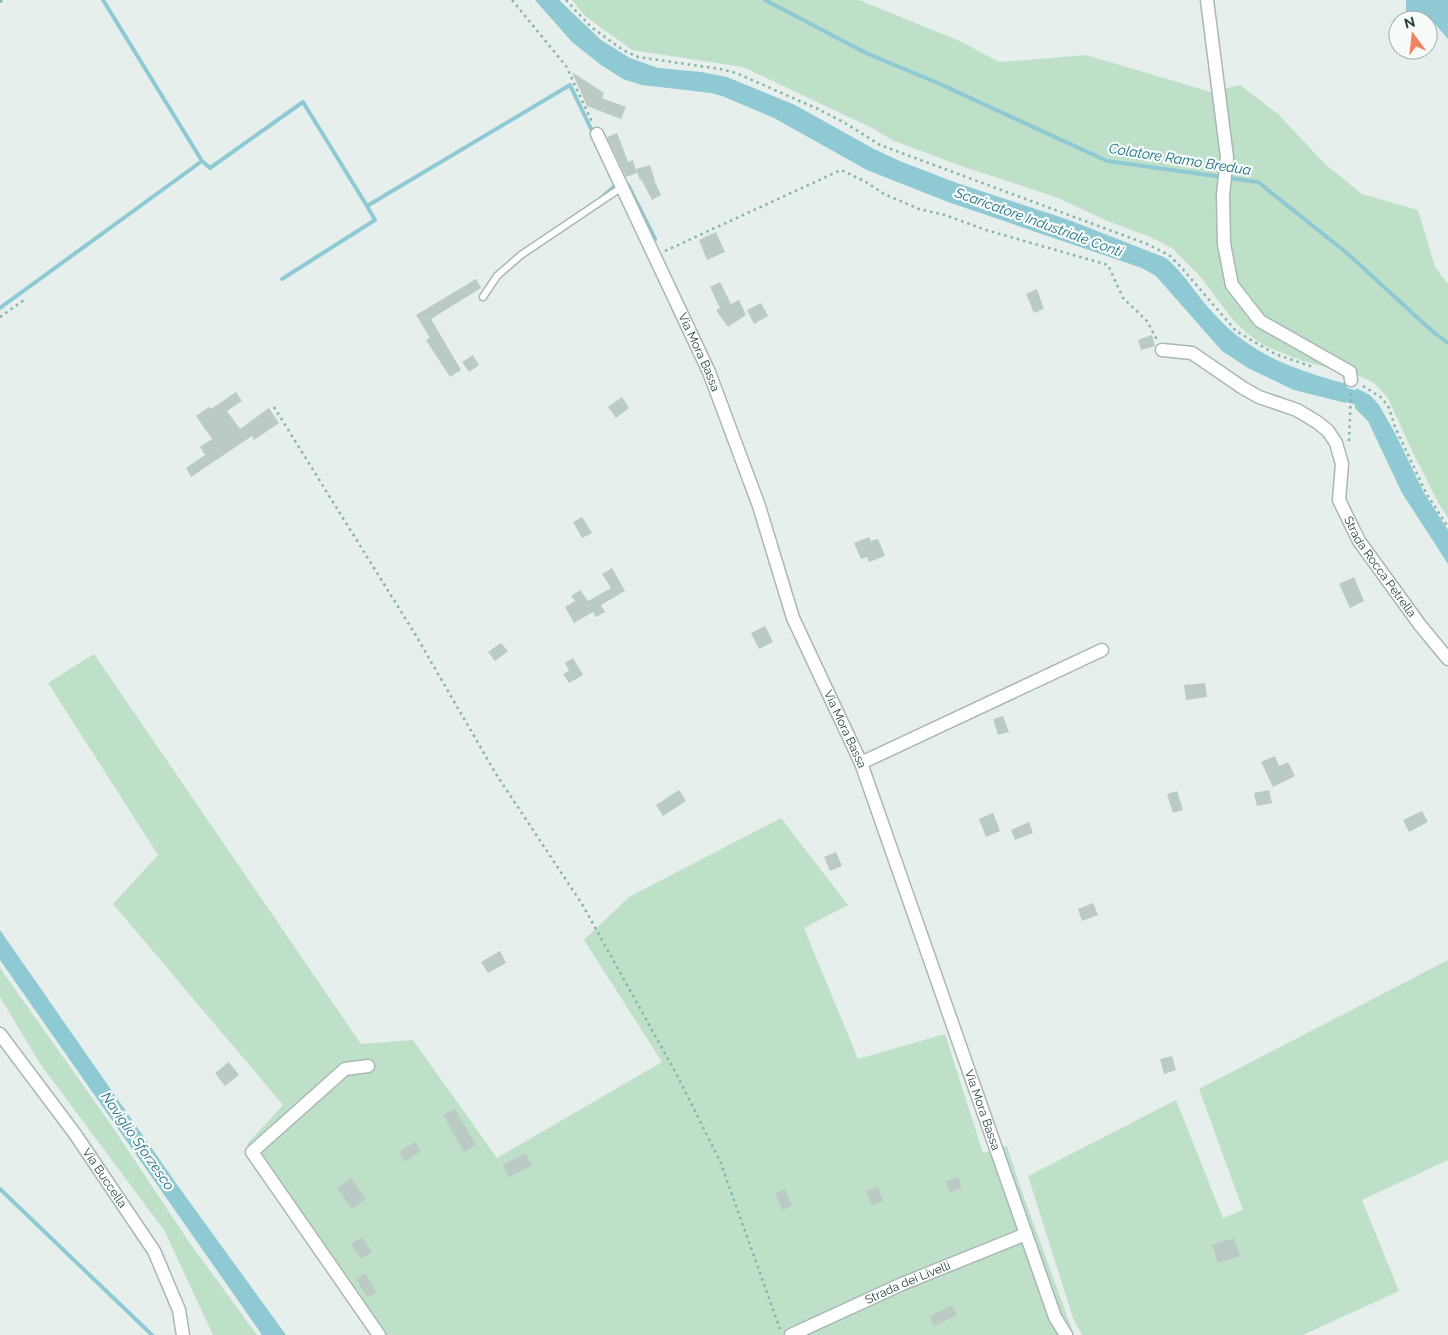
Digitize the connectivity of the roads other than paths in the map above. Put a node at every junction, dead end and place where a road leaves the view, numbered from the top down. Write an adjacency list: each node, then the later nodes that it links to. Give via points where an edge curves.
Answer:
1 (1208, 0): 6 (street, via 1227,157 1224,244 1232,285 1260,321 1350,372)
2 (598, 134): 3 (street, Via Mora Bassa)
3 (621, 184): 4 (lane, via 521,255 497,276); 9 (street, Via Mora Bassa, via 709,372 759,506 793,618)
4 (484, 297)
5 (1162, 350): 8 (street, Strada Rocca Petrella, via 1192,353 1243,388 1297,410 1328,432 1336,443 1342,464 1339,500 1359,541)
6 (1352, 382)
7 (1102, 650): 9 (street)
8 (1448, 659)
9 (861, 763): 12 (street, Via Mora Bassa)
10 (0, 1034): 13 (street, Via Buccella, via 75,1134 154,1251 179,1310)
11 (368, 1066): 14 (street, via 345,1068 252,1152)
12 (1026, 1234): 15 (street, Strada dei Livelli, via 902,1284); 16 (street, Via Mora Bassa, via 1055,1317)
13 (182, 1335)
14 (379, 1335)
15 (792, 1335)
16 (1066, 1335)

